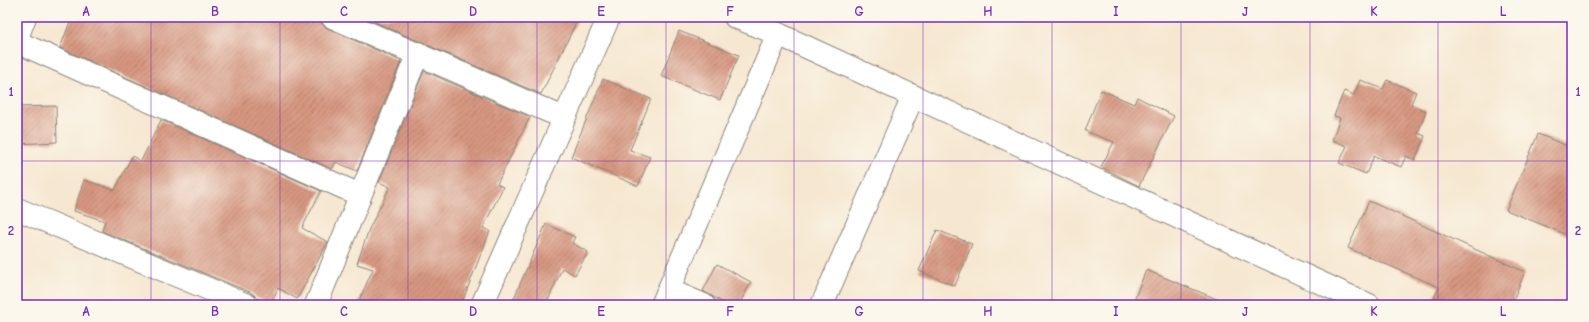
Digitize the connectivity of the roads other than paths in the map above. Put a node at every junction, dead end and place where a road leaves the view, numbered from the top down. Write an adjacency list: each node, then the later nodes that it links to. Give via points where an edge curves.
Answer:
1 (26, 17): 6 (street)
2 (332, 17): 8 (street)
3 (609, 17): 10 (street)
4 (735, 17): 5 (street)
5 (778, 34): 9 (street); 13 (street)
6 (17, 38)
7 (17, 42): 11 (street)
8 (418, 53): 10 (street); 11 (street)
9 (913, 96): 18 (street); 19 (street)
10 (564, 118): 16 (street)
11 (360, 195): 15 (street)
12 (17, 209): 14 (street)
13 (665, 297): 17 (street)
14 (248, 305)
15 (316, 305)
16 (482, 305)
17 (704, 305)
18 (822, 305)
19 (1369, 305)

